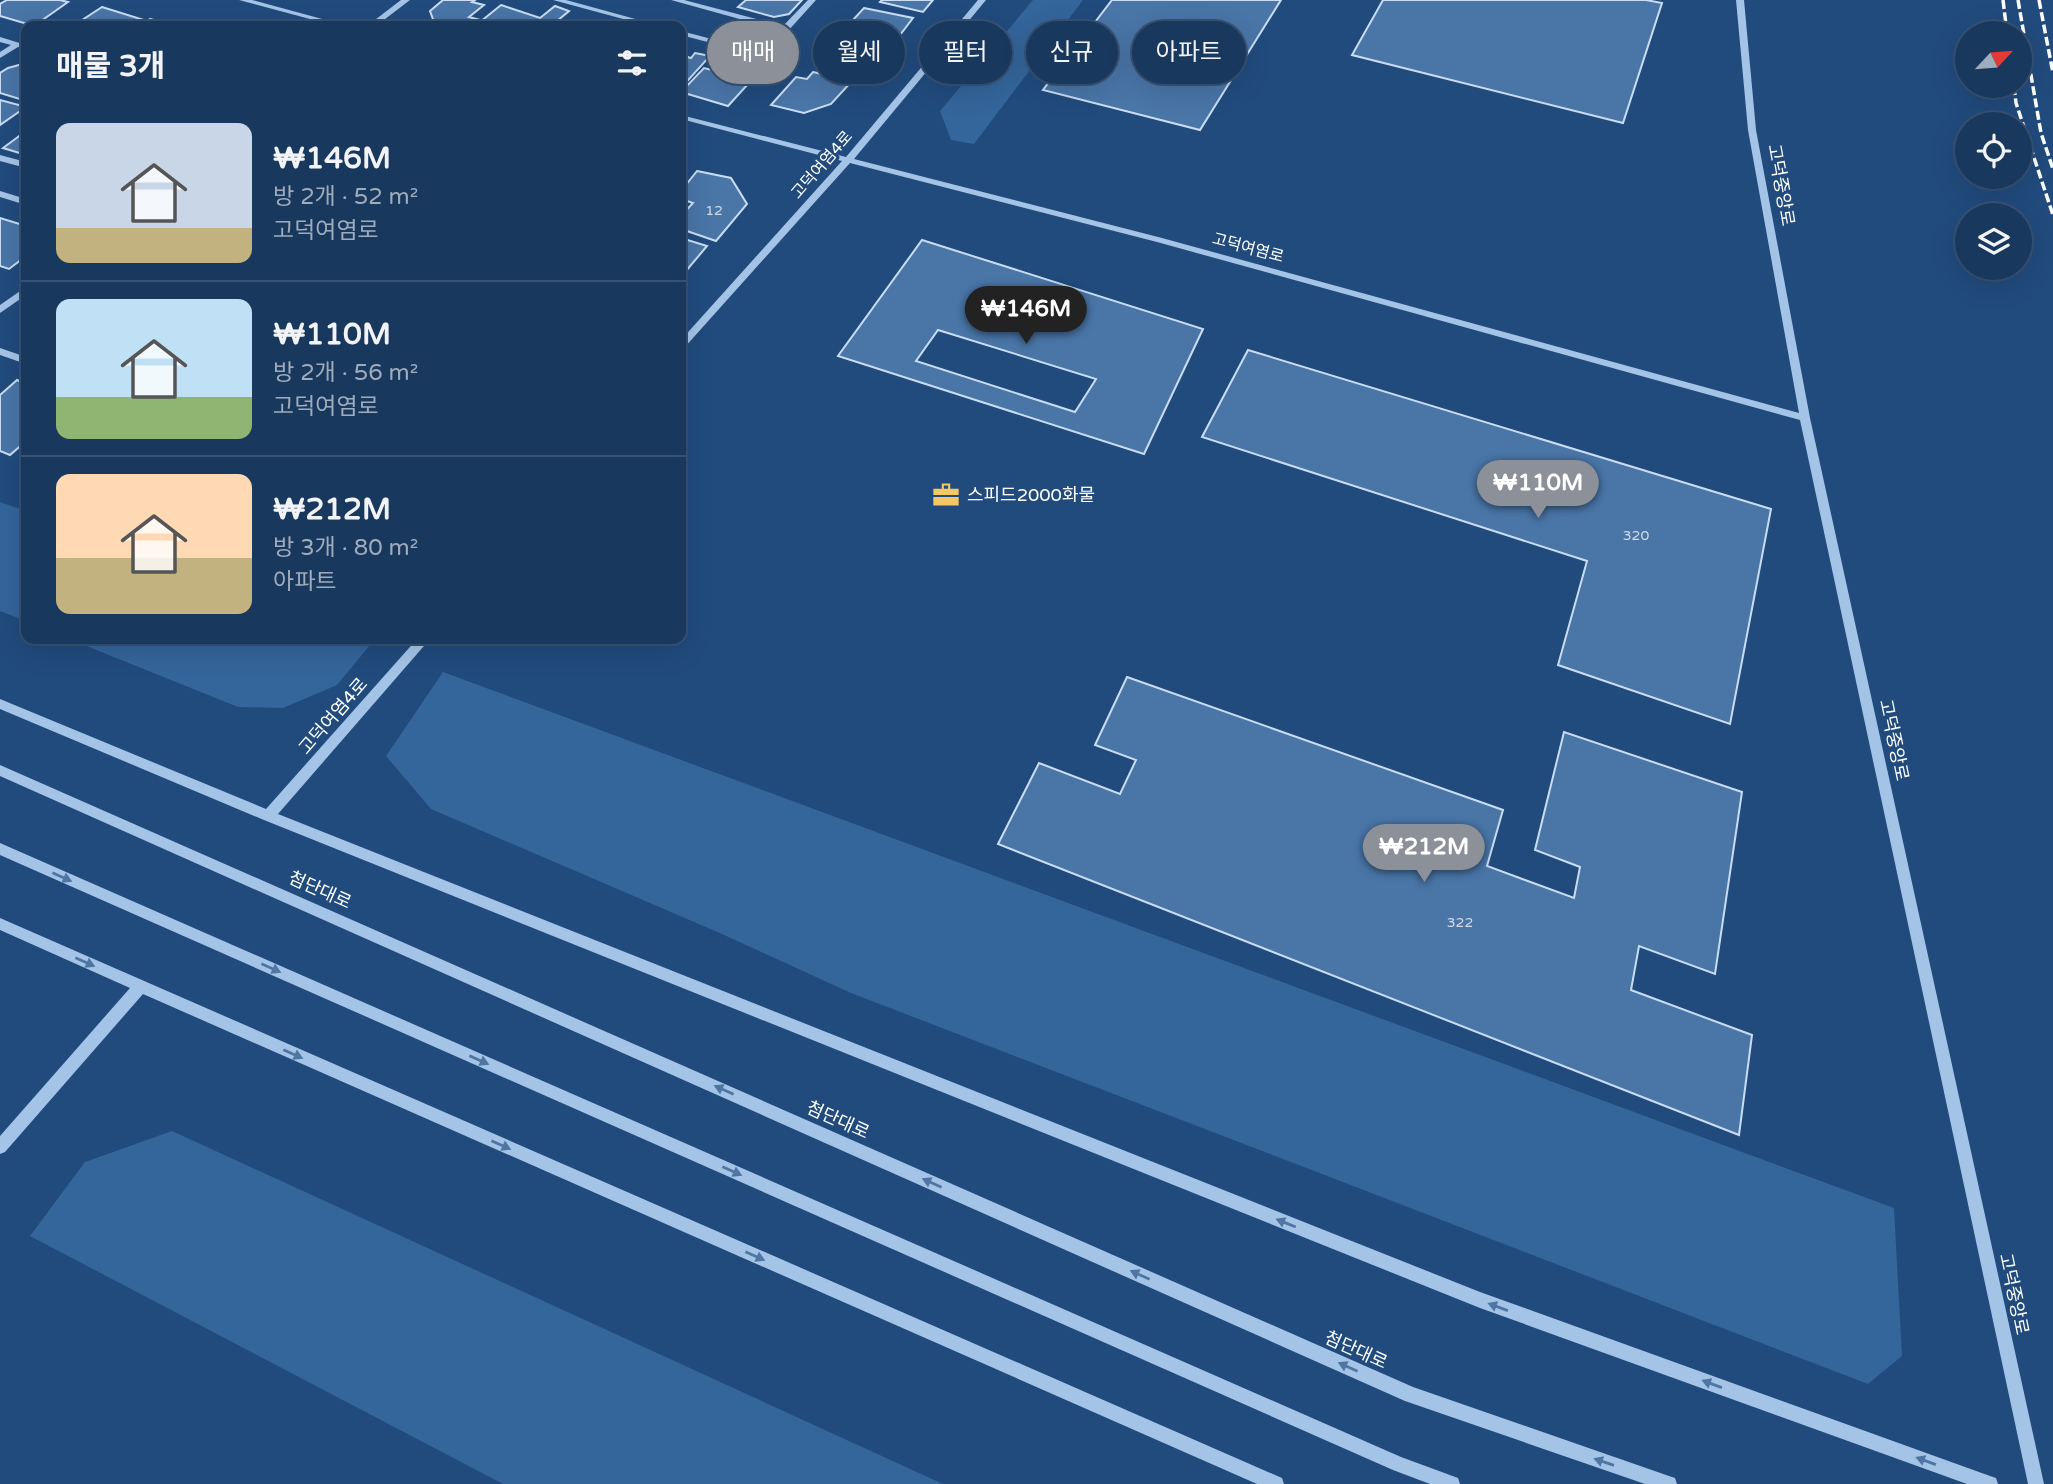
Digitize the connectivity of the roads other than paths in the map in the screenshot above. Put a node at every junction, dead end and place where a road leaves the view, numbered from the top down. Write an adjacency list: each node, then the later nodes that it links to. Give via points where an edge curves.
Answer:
1 (243, 0): 8 (street)
2 (406, 0): 9 (street)
3 (557, 0): 10 (street)
4 (675, 0): 11 (street)
5 (812, 0): 12 (street)
6 (982, 0): 21 (street, 고덕여염4로)
7 (1740, 0): 30 (street, 고덕중앙로, via 1752,130)
8 (325, 21)
9 (378, 21)
10 (638, 21)
11 (755, 21)
12 (792, 21)
13 (686, 34): 15 (street)
14 (0, 39): 16 (street)
15 (707, 40)
16 (21, 46)
17 (21, 46): 18 (street)
18 (0, 56)
19 (686, 118): 21 (street, 고덕여염로)
20 (0, 158): 22 (street)
21 (847, 161): 27 (street, 고덕여염4로); 30 (street, 고덕여염로, via 1159,240)
22 (21, 164)
23 (0, 194): 24 (street)
24 (21, 200)
25 (21, 294): 26 (street)
26 (0, 310)
27 (686, 340)
28 (0, 351): 29 (street)
29 (21, 359)
30 (1805, 418): 43 (street, 고덕중앙로)
31 (420, 644): 34 (street, 고덕여염4로)
32 (0, 704): 34 (street)
33 (0, 769): 41 (street, 첨단대로, one-way to 33, via 1411,1395)
34 (268, 816): 42 (street, one-way to 34, via 1480,1300)
35 (0, 849): 40 (street, one-way to 40)
36 (0, 924): 37 (street, one-way to 37)
37 (140, 987): 38 (street); 39 (street, one-way to 39)
38 (0, 1147)
39 (1276, 1484)
40 (1451, 1484)
41 (1669, 1484)
42 (1990, 1484)
43 (2036, 1484)

